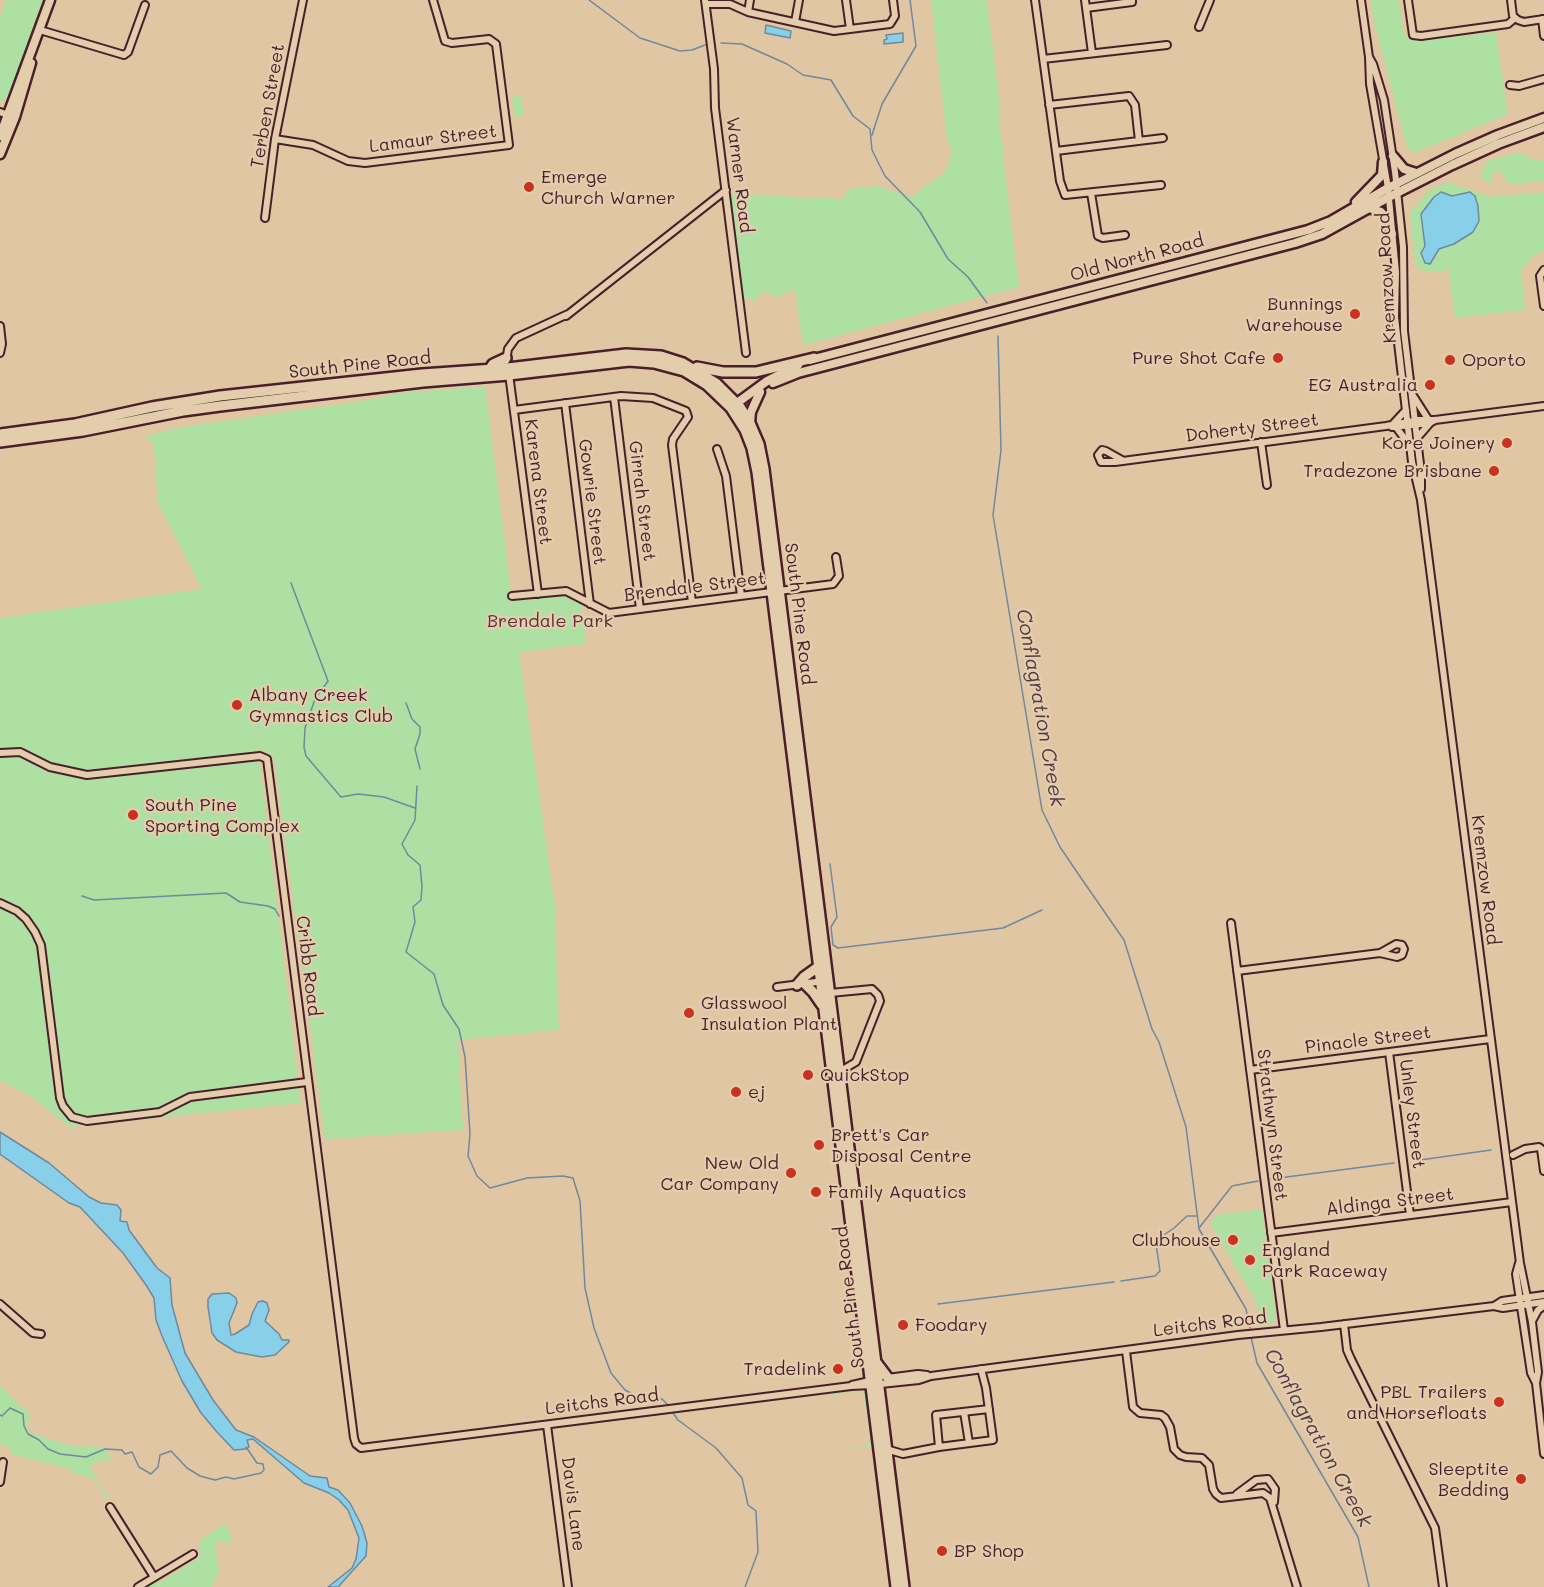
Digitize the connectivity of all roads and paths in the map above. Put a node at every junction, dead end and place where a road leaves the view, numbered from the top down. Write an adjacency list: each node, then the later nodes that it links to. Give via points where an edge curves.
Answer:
1 (50, 0): 24 (main road)
2 (303, 0): 40 (street, Terben Street)
3 (433, 0): 40 (street, Lamaur Street, via 445,41 489,39 496,44 509,145 365,163 348,161 313,145)
4 (750, 0): 18 (street)
5 (799, 0): 21 (street)
6 (846, 0): 23 (street)
7 (894, 0): 23 (street, via 893,22)
8 (1035, 0): 29 (street)
9 (1085, 0): 17 (street)
10 (1132, 0): 17 (street)
11 (1210, 0): 22 (street)
12 (1361, 0): 28 (street, Kremzow Road)
13 (1408, 0): 19 (street, via 1413,35 1508,24)
14 (1511, 0): 19 (street)
15 (706, 2): 18 (street, via 730,4); 48 (street, Warner Road)
16 (145, 5): 24 (street, via 124,55)
17 (1086, 8): 27 (street)
18 (747, 12): 21 (street)
19 (1515, 18): 20 (street, via 1524,22)
20 (1543, 19): 25 (street)
21 (795, 22): 23 (street, via 834,31)
22 (1198, 27)
23 (850, 29)
24 (40, 30): 32 (main road); 35 (main road)
25 (1544, 36)
26 (1167, 45): 27 (street)
27 (1092, 53): 29 (street)
28 (1369, 57): 44 (street, Kremzow Road, via 1384,100); 45 (street, Kremzow Road)
29 (1043, 59): 34 (street)
30 (1544, 79): 31 (street)
31 (1510, 85)
32 (12, 102): 33 (main road); 35 (main road)
33 (0, 105)
34 (1049, 105): 41 (street, via 1129,96 1135,105); 42 (street)
35 (7, 118): 38 (main road); 43 (main road)
36 (1544, 118): 46 (main road, Old North Road)
37 (1544, 127): 49 (main road, Old North Road)
38 (0, 136)
39 (1163, 138): 41 (street)
40 (275, 139): 53 (street, Terben Street)
41 (1139, 141): 42 (street)
42 (1056, 151): 50 (street, via 1065,195)
43 (0, 154)
44 (1393, 156): 46 (main road, via 1404,169); 49 (street, Kremzow Road)
45 (1383, 162): 49 (street, Kremzow Road); 52 (main road, via 1382,174)
46 (1416, 174): 49 (main road, Old North Road)
47 (1161, 185): 50 (street)
48 (726, 190): 58 (street); 62 (street, Warner Road)
49 (1392, 190): 51 (main road, Old North Road); 52 (main road, Old North Road); 54 (street, Kremzow Road); 69 (street, Kremzow Road, via 1403,247 1404,331)
50 (1091, 193): 55 (street, via 1098,236)
51 (1369, 208): 54 (main road, via 1381,212); 60 (main road, Old North Road, via 1322,234 1295,243)
52 (1347, 211): 60 (main road, Old North Road, via 1308,230)
53 (265, 218)
54 (1392, 234): 75 (street, Kremzow Road, via 1395,317)
55 (1125, 235)
56 (1544, 270): 57 (street, via 1540,276)
57 (1544, 306)
58 (568, 314): 63 (street, via 516,338); 67 (street, via 517,342 510,353)
59 (0, 326): 61 (street)
60 (911, 338): 64 (main road, Old North Road); 68 (main road, Old North Road, via 798,373)
61 (0, 353)
62 (746, 353)
63 (506, 358): 66 (highway); 67 (street, Karena Street)
64 (814, 358): 65 (highway, via 744,373); 73 (main road, Old North Road, via 767,381)
65 (684, 363): 67 (highway, South Pine Road, via 661,356 626,354); 73 (highway, South Pine Road, via 716,383)
66 (489, 370): 67 (highway, South Pine Road); 80 (highway, South Pine Road, via 220,396)
67 (509, 372): 73 (highway, South Pine Road, via 629,361 654,363 684,371); 74 (street, Karena Street); 82 (highway, South Pine Road, via 211,407)
68 (760, 392): 73 (main road, Old North Road); 77 (main road)
69 (1411, 393): 76 (street); 78 (street, Kremzow Road)
70 (614, 397): 71 (street); 94 (street, via 653,398 683,408 687,414 672,445); 96 (street, Girrah Street)
71 (565, 403): 74 (street); 95 (street, Gowrie Street)
72 (1544, 406): 76 (street, Doherty Street)
73 (736, 407): 77 (highway, South Pine Road); 90 (highway, South Pine Road, via 755,460)
74 (514, 410): 91 (street, Karena Street)
75 (1406, 410): 78 (street, Kremzow Road); 79 (street)
76 (1431, 421): 78 (street, Doherty Street); 81 (street)
77 (750, 423): 90 (highway, South Pine Road, via 764,469)
78 (1411, 423): 79 (street, Doherty Street); 81 (street, Kremzow Road); 84 (street, Kremzow Road)
79 (1395, 425): 83 (street, Doherty Street); 84 (street)
80 (0, 434)
81 (1417, 439): 88 (street, Kremzow Road)
82 (0, 442)
83 (1262, 442): 86 (street, Doherty Street); 87 (street)
84 (1411, 447): 88 (street, Kremzow Road)
85 (717, 449): 92 (street, via 726,476)
86 (1122, 460)
87 (1267, 485)
88 (1421, 500): 108 (street, Kremzow Road)
89 (836, 557): 90 (street, Brendale Street, via 839,576 835,583)
90 (776, 592): 92 (street, Brendale Street); 101 (highway, South Pine Road); 103 (highway, South Pine Road)
91 (538, 594): 93 (street, Brendale Street); 95 (street, Brendale Street, via 566,591)
92 (741, 596): 94 (street, Brendale Street)
93 (512, 597)
94 (692, 602): 96 (street, Brendale Street)
95 (590, 604): 96 (street, Brendale Street, via 609,613)
96 (640, 609)
97 (0, 753): 112 (street, Cribb Road, via 20,752 50,767 93,775 262,756 267,759)
98 (0, 903): 112 (street, via 27,920 41,945 60,1098 72,1117 87,1121 160,1112 190,1096)
99 (1231, 923): 102 (street, Strathwyn Street)
100 (1380, 953): 102 (street)
101 (818, 967): 103 (highway, South Pine Road); 104 (highway)
102 (1237, 972): 110 (street, Strathwyn Street)
103 (824, 981): 104 (street); 106 (highway, South Pine Road); 107 (highway, South Pine Road)
104 (801, 984): 105 (street); 107 (highway, via 813,992)
105 (777, 987)
106 (830, 993): 111 (highway, South Pine Road); 111 (street, via 872,989 880,1000 856,1062)
107 (823, 1007): 116 (highway, South Pine Road)
108 (1490, 1039): 109 (street, Pinacle Street); 117 (street, Kremzow Road)
109 (1389, 1052): 110 (street, Pinacle Street); 118 (street, Unley Street)
110 (1250, 1070): 119 (street, Strathwyn Street)
111 (839, 1072): 116 (highway, South Pine Road)
112 (308, 1082): 140 (street, Cribb Road)
113 (1543, 1150): 114 (street, via 1525,1149); 115 (street)
114 (1513, 1155)
115 (1544, 1171)
116 (849, 1179): 120 (highway, South Pine Road)
117 (1512, 1202): 118 (street, Aldinga Street); 122 (street, Kremzow Road)
118 (1410, 1215): 119 (street, Aldinga Street)
119 (1271, 1233): 127 (street, Strathwyn Street)
120 (859, 1261): 130 (highway, South Pine Road); 134 (highway, South Pine Road)
121 (1544, 1295): 122 (street, Leitchs Road)
122 (1524, 1301): 124 (street, Leitchs Road); 125 (street, Kremzow Road); 126 (street, Leitchs Road, via 1503,1308); 135 (street, Kremzow Road, via 1531,1373)
123 (0, 1304): 128 (street, via 33,1332)
124 (1544, 1304): 125 (street)
125 (1532, 1322): 135 (street, Kremzow Road)
126 (1344, 1324): 127 (street, Leitchs Road); 158 (street, via 1349,1355 1435,1528)
127 (1284, 1330): 129 (street, Leitchs Road)
128 (41, 1334)
129 (1126, 1351): 131 (street, Leitchs Road); 148 (street, via 1133,1407 1140,1413 1165,1418 1174,1449 1180,1455 1206,1461 1213,1489 1221,1498)
130 (875, 1360): 133 (highway); 134 (highway, South Pine Road)
131 (981, 1370): 132 (street, Leitchs Road); 136 (street)
132 (931, 1376): 133 (street, Leitchs Road); 134 (street, Leitchs Road)
133 (888, 1378): 134 (street, Leitchs Road)
134 (874, 1382): 138 (street, Leitchs Road); 142 (highway, South Pine Road); 155 (highway, South Pine Road)
135 (1536, 1383): 143 (street, Kremzow Road)
136 (989, 1409): 137 (street); 139 (street, via 993,1440)
137 (964, 1412): 139 (street); 141 (street, via 936,1415)
138 (547, 1425): 140 (street, Leitchs Road, via 369,1448); 154 (street, Davis Lane)
139 (969, 1443): 141 (street)
140 (358, 1446)
141 (939, 1447): 142 (street, via 903,1454)
142 (886, 1449): 156 (highway, South Pine Road)
143 (1544, 1454)
144 (3, 1462): 146 (street)
145 (1256, 1480): 147 (street, via 1252,1486); 148 (street); 150 (street, via 1268,1479 1272,1483)
146 (0, 1482)
147 (1257, 1493): 148 (street); 150 (street, via 1270,1498)
148 (1234, 1496)
149 (110, 1507): 152 (street)
150 (1274, 1507): 157 (street)
151 (193, 1554): 152 (street)
152 (154, 1577): 153 (street)
153 (138, 1587)
154 (568, 1587)
155 (896, 1587)
156 (904, 1587)
157 (1297, 1587)
158 (1443, 1587)

